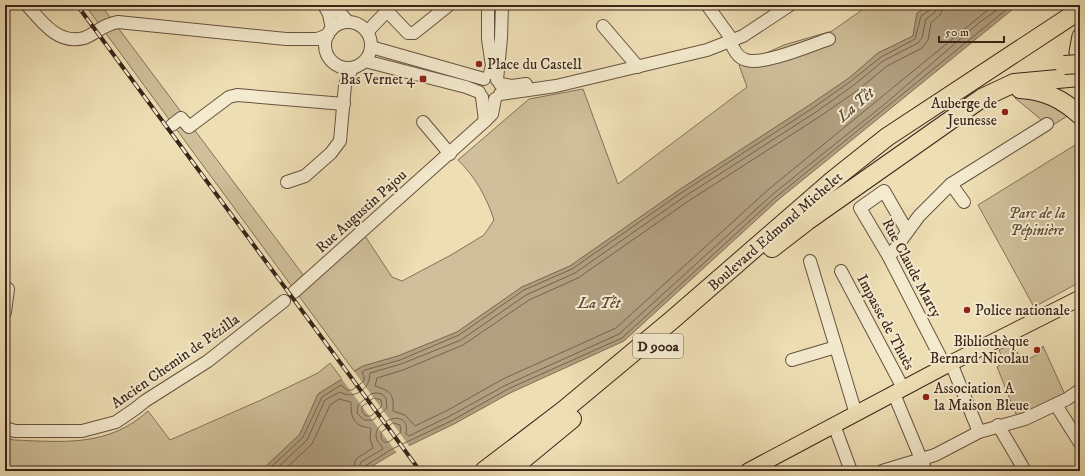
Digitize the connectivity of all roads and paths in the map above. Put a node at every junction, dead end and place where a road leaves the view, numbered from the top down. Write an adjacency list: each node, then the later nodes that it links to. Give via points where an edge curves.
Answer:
1 (27, 5): 16 (street, via 57,36 72,38 84,38 107,24 118,22)
2 (324, 5): 13 (street, via 329,14)
3 (333, 5): 11 (street)
4 (449, 5): 9 (street, via 414,33 408,33)
5 (488, 5): 27 (street, via 488,39)
6 (502, 5): 27 (street, via 500,60)
7 (707, 5): 18 (street)
8 (790, 5): 18 (street)
9 (385, 8): 14 (street)
10 (1080, 10): 42 (highway, Boulevard Edmond Michelet, via 887,137)
11 (348, 22): 13 (street, via 337,25); 14 (street)
12 (603, 26): 23 (street)
13 (330, 32): 16 (street, via 317,39); 20 (street, via 325,47)
14 (367, 32): 19 (street)
15 (1080, 36): 25 (main road)
16 (286, 39): 20 (street)
17 (829, 39): 18 (street, via 765,60 747,61 740,58)
18 (732, 41): 23 (street, via 707,50)
19 (371, 47): 21 (street); 27 (street)
20 (327, 53): 22 (street)
21 (364, 61): 24 (street); 28 (street, via 459,85)
22 (338, 66): 24 (street); 26 (street)
23 (638, 67): 27 (street, via 528,91)
24 (352, 68): 26 (street)
25 (1074, 72): 31 (highway, D 900a, via 1014,83 982,98); 42 (highway, via 1006,75 978,88 799,215)
26 (346, 85): 29 (street)
27 (494, 86): 28 (street, via 488,100); 28 (street, via 479,85); 32 (street, Rue Augustin Pajou, via 492,114)
28 (480, 95): 32 (street)
29 (344, 104): 35 (street, via 237,95 229,97 189,127 181,118); 37 (street, via 340,141 331,153 305,176)
30 (1080, 115): 31 (highway, via 1054,96 1037,90 1017,89)
31 (954, 118): 63 (highway, Boulevard Edmond Michelet / D 900a, via 806,221)
32 (485, 121): 36 (street, Rue Augustin Pajou)
33 (423, 122): 36 (street)
34 (1047, 124): 38 (street)
35 (172, 125)
36 (450, 154): 46 (street, Rue Augustin Pajou)
37 (287, 182)
38 (951, 184): 39 (street); 40 (street)
39 (964, 202)
40 (907, 231): 41 (street); 41 (street, Rue Claude Marty, via 884,191 860,208)
41 (889, 257): 52 (street, Rue Claude Marty)
42 (739, 261): 62 (highway, Boulevard Edmond Michelet / D 900a, via 564,410)
43 (810, 261): 50 (street)
44 (841, 271): 54 (street, Impasse de Thuès)
45 (8, 289): 49 (street)
46 (294, 292)
47 (1077, 294): 52 (main road, via 1050,312)
48 (284, 301): 58 (street, Ancien Chemin de Pézilla, via 208,361 116,422 82,431 16,431)
49 (5, 312)
50 (836, 347): 51 (street); 56 (street)
51 (792, 360)
52 (948, 364): 54 (main road); 59 (street, Rue Claude Marty)
53 (1080, 390): 55 (street)
54 (899, 391): 56 (main road); 61 (street, Impasse de Thuès)
55 (1056, 405): 59 (street, via 1025,419); 60 (street)
56 (856, 414): 57 (main road)
57 (834, 425): 64 (main road); 65 (street)
58 (5, 428)
59 (989, 428): 61 (street, via 935,455); 67 (street); 68 (street)
60 (1080, 443)
61 (924, 466): 66 (street)
62 (484, 471)
63 (509, 471)
64 (748, 471)
65 (851, 471)
66 (882, 471)
67 (1016, 471)
68 (1024, 471)

